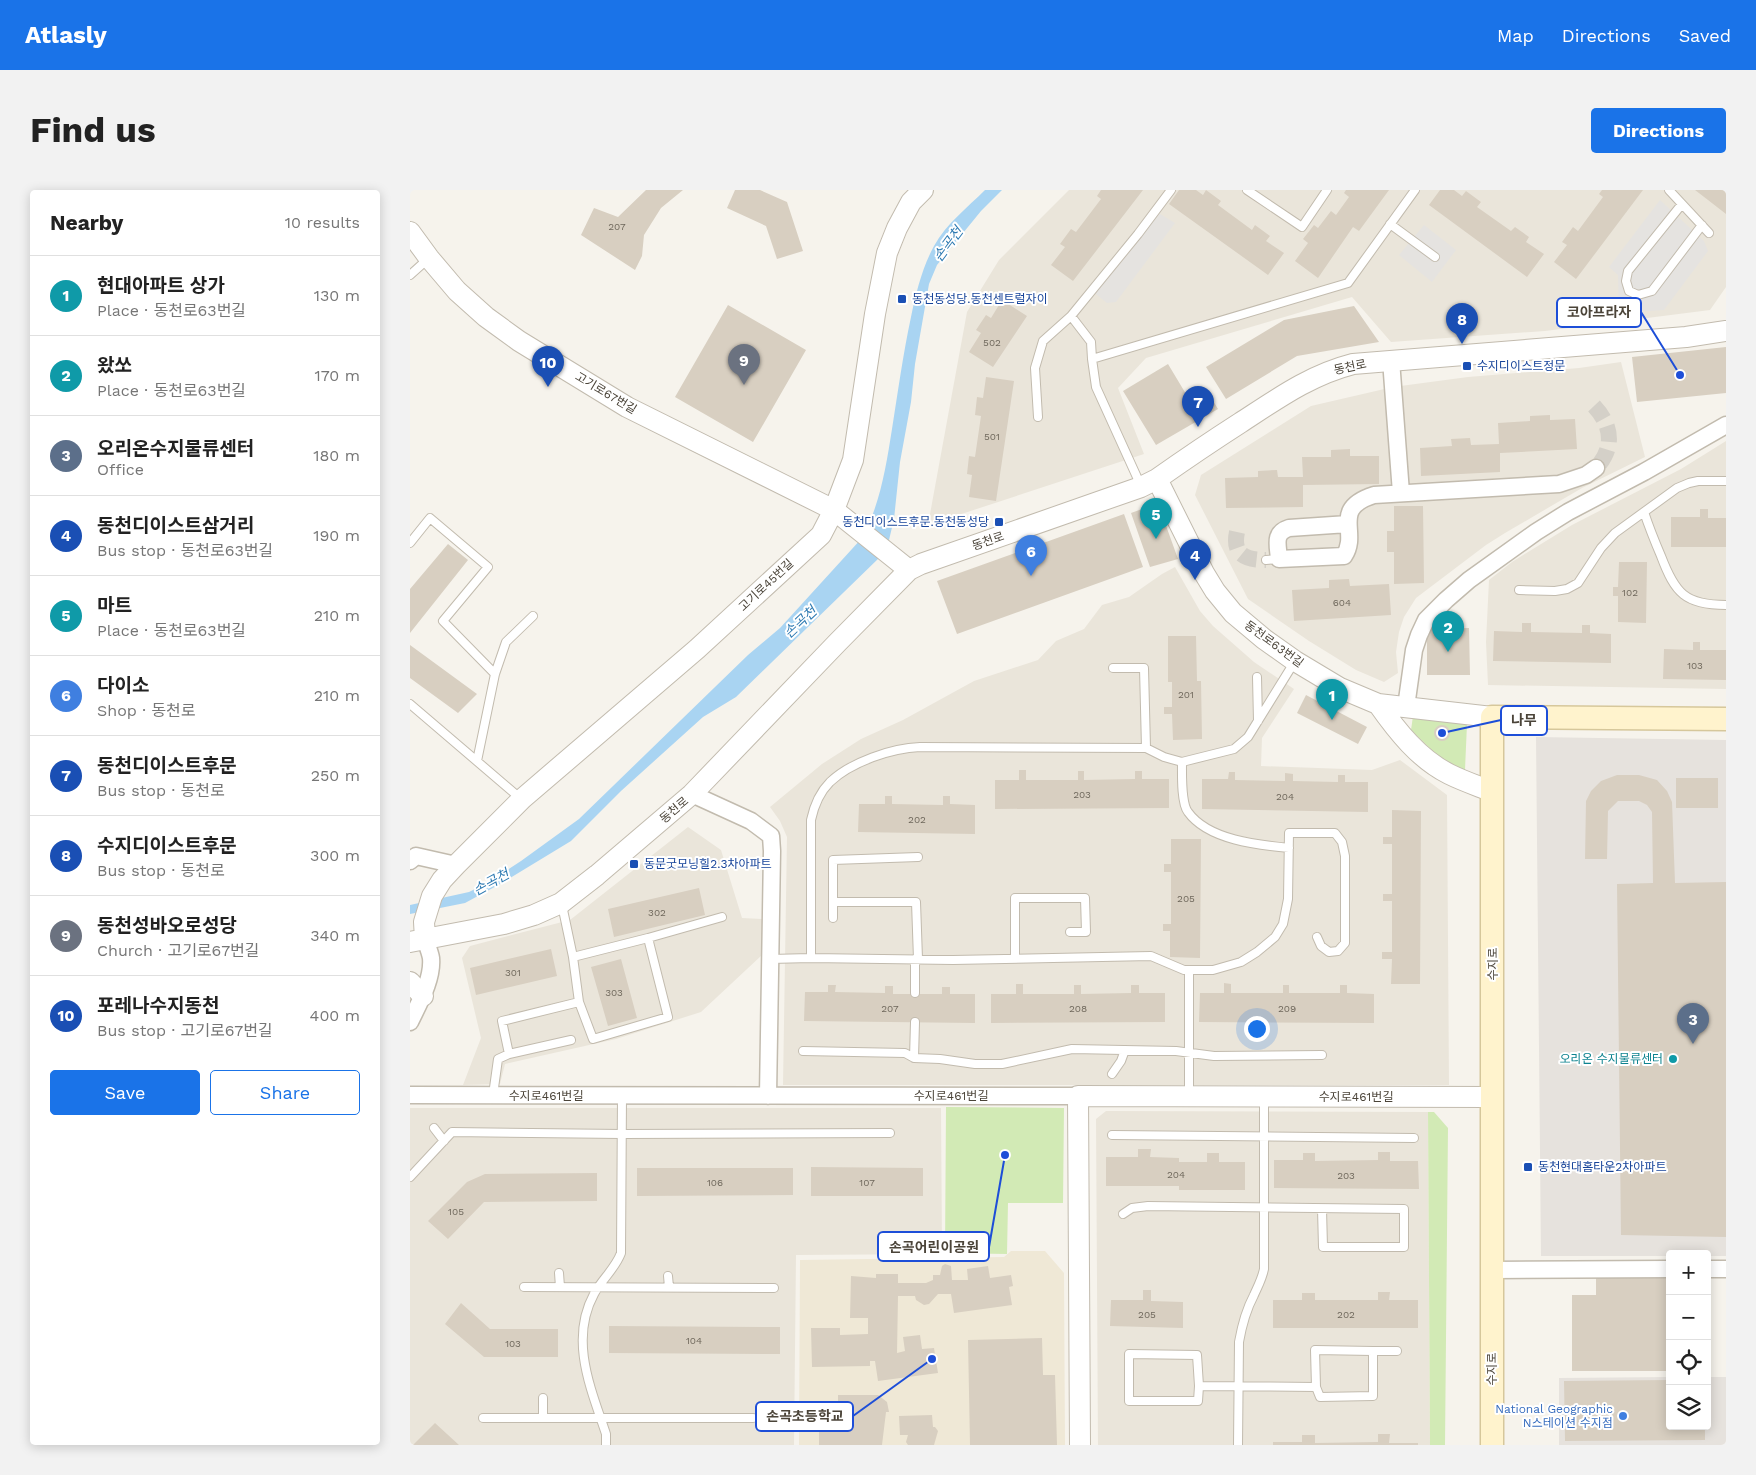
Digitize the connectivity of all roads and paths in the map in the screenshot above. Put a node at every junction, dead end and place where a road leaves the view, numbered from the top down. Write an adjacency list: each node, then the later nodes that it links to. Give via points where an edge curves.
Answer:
1 (923, 190): 25 (street, 고기로45번길, via 911,202 887,253 853,460)
2 (1171, 190): 15 (lane)
3 (1247, 190): 4 (lane, via 1302,227)
4 (1327, 190)
5 (1415, 190): 8 (lane)
6 (1669, 190): 7 (lane)
7 (1682, 204): 9 (lane); 9 (lane, via 1628,271 1626,282 1630,291 1638,295 1652,291)
8 (1390, 224): 12 (lane); 17 (lane, via 1348,283)
9 (1702, 225): 11 (lane)
10 (410, 232): 13 (street, 고기로67번길)
11 (1710, 233)
12 (1434, 256)
13 (429, 258): 14 (lane); 25 (street, 고기로67번길, via 457,291 486,317 536,351 627,407)
14 (410, 275)
15 (1071, 316): 17 (lane, via 1091,342); 19 (lane, via 1043,341 1035,368)
16 (1726, 331): 18 (street, 동천로, via 1686,337)
17 (1092, 359): 23 (lane, via 1096,387)
18 (1391, 360): 23 (street, 동천로, via 1353,364 1312,378); 24 (street)
19 (1038, 417)
20 (1726, 424): 39 (street, via 1575,508 1468,580 1426,620 1414,650)
21 (1596, 468): 24 (street, via 1586,475 1558,484)
22 (1726, 481): 26 (lane, via 1689,482)
23 (1149, 483): 29 (street, 동천로, via 922,564); 33 (street, 동천로63번길, via 1215,591 1233,613)
24 (1401, 493): 27 (street, via 1364,498 1349,514)
25 (834, 510): 29 (street, 고기로67번길); 48 (street, 고기로45번길, via 820,535 697,649)
26 (1644, 512): 30 (lane, via 1615,533 1601,548 1578,584 1555,591); 31 (lane, via 1669,578 1677,590 1701,603)
27 (1348, 524): 27 (street, via 1349,550 1344,556 1272,560 1281,531)
28 (410, 543): 35 (lane, via 430,518 488,567 443,621)
29 (903, 566): 47 (street, 동천로)
30 (1519, 590)
31 (1726, 605)
32 (533, 616): 35 (lane, via 506,642)
33 (1294, 661): 38 (street, 동천로63번길, via 1340,688); 42 (lane)
34 (1113, 668): 43 (lane, via 1144,668)
35 (495, 674): 44 (lane)
36 (1257, 677): 42 (lane)
37 (410, 704): 44 (lane)
38 (1378, 704): 39 (street, 동천로63번길); 46 (street, via 1396,730 1422,756 1448,774)
39 (1406, 707): 40 (street, 동천로63번길)
40 (1492, 717): 41 (main road); 46 (main road, 수지로)
41 (1726, 719)
42 (1258, 720): 45 (lane, via 1248,737 1234,749)
43 (1146, 748): 45 (lane); 62 (lane, via 904,748 868,760 841,774 821,793 811,820)
44 (477, 761): 48 (lane)
45 (1182, 762): 49 (lane, via 1187,812 1201,824 1251,844)
46 (1493, 792): 87 (main road, 수지로)
47 (692, 794): 54 (street, 동천로); 63 (street, via 751,822 770,836)
48 (522, 799): 52 (street, 고기로45번길)
49 (1289, 848): 58 (lane, via 1289,833 1335,833 1342,842 1345,856 1345,943 1338,951 1329,952); 66 (lane, via 1288,899 1283,924 1275,937 1241,962 1213,970)
50 (918, 857): 53 (lane, via 832,860)
51 (410, 861): 52 (street, via 416,856)
52 (456, 865): 60 (street, 고기로45번길, via 432,896)
53 (832, 902): 56 (lane); 64 (lane, via 916,902)
54 (561, 903): 60 (street, 동천로, via 534,916 504,924); 61 (lane)
55 (722, 917): 59 (lane)
56 (832, 918)
57 (1070, 932): 65 (lane, via 1086,932 1085,898 1015,898)
58 (1316, 937)
59 (648, 938): 61 (lane); 69 (lane, via 668,1017 593,1039)
60 (418, 941): 67 (street, via 431,959 429,976)
61 (573, 957): 69 (lane)
62 (811, 958): 63 (lane); 64 (lane)
63 (770, 959): 83 (street)
64 (917, 959): 65 (lane); 68 (lane)
65 (1015, 959): 66 (lane, via 1151,956)
66 (1189, 970): 75 (lane)
67 (416, 989): 70 (street)
68 (915, 993)
69 (579, 1002): 76 (lane, via 502,1021)
70 (410, 1022)
71 (915, 1022): 78 (lane)
72 (571, 1040): 76 (lane)
73 (1125, 1050): 75 (lane); 78 (lane, via 1072,1049 1002,1064); 79 (lane)
74 (803, 1051): 78 (lane, via 905,1052)
75 (1188, 1053): 77 (lane, via 1214,1056); 85 (lane)
76 (509, 1054): 81 (lane, via 498,1059)
77 (1322, 1055)
78 (914, 1058)
79 (1112, 1074)
80 (410, 1095): 81 (street, 수지로461번길)
81 (493, 1095): 82 (street, 수지로461번길)
82 (622, 1096): 83 (street, 수지로461번길); 90 (lane)
83 (768, 1096): 84 (street, 수지로461번길)
84 (1078, 1096): 85 (street, 수지로461번길); 121 (street)
85 (1189, 1096): 86 (street, 수지로461번길)
86 (1264, 1096): 87 (street, 수지로461번길); 92 (lane)
87 (1492, 1097): 102 (main road, 수지로)
88 (434, 1128): 94 (lane)
89 (890, 1133): 90 (lane)
90 (622, 1134): 94 (lane, via 452,1132); 107 (lane, via 621,1252 618,1262)
91 (1112, 1135): 92 (lane)
92 (1264, 1136): 93 (lane); 96 (lane)
93 (1414, 1138)
94 (444, 1141): 95 (lane)
95 (410, 1177)
96 (1264, 1208): 97 (lane); 98 (lane, via 1148,1206 1132,1208); 113 (lane, via 1264,1269 1242,1326)
97 (1322, 1209): 97 (lane, via 1404,1209 1404,1247 1323,1247)
98 (1123, 1214)
99 (1666, 1269): 102 (street)
100 (1711, 1269): 101 (street)
101 (1726, 1269)
102 (1493, 1270): 123 (main road, 수지로)
103 (559, 1273): 106 (lane)
104 (668, 1276): 108 (lane)
105 (524, 1287): 106 (lane)
106 (560, 1287): 107 (lane)
107 (598, 1287): 108 (lane); 116 (lane, via 582,1328 582,1345)
108 (669, 1287): 109 (lane)
109 (774, 1288)
110 (1373, 1351): 111 (lane); 114 (lane, via 1315,1350); 114 (lane, via 1373,1396 1320,1397)
111 (1397, 1351)
112 (1199, 1386): 112 (lane, via 1197,1355 1129,1354 1129,1401 1198,1401); 113 (lane)
113 (1238, 1386): 114 (lane); 122 (lane)
114 (1316, 1388)
115 (543, 1398): 118 (lane)
116 (600, 1417): 118 (lane); 119 (lane); 120 (lane)
117 (483, 1418): 118 (lane)
118 (543, 1418)
119 (753, 1418)
120 (606, 1445)
121 (1080, 1445)
122 (1238, 1445)
123 (1492, 1445)

